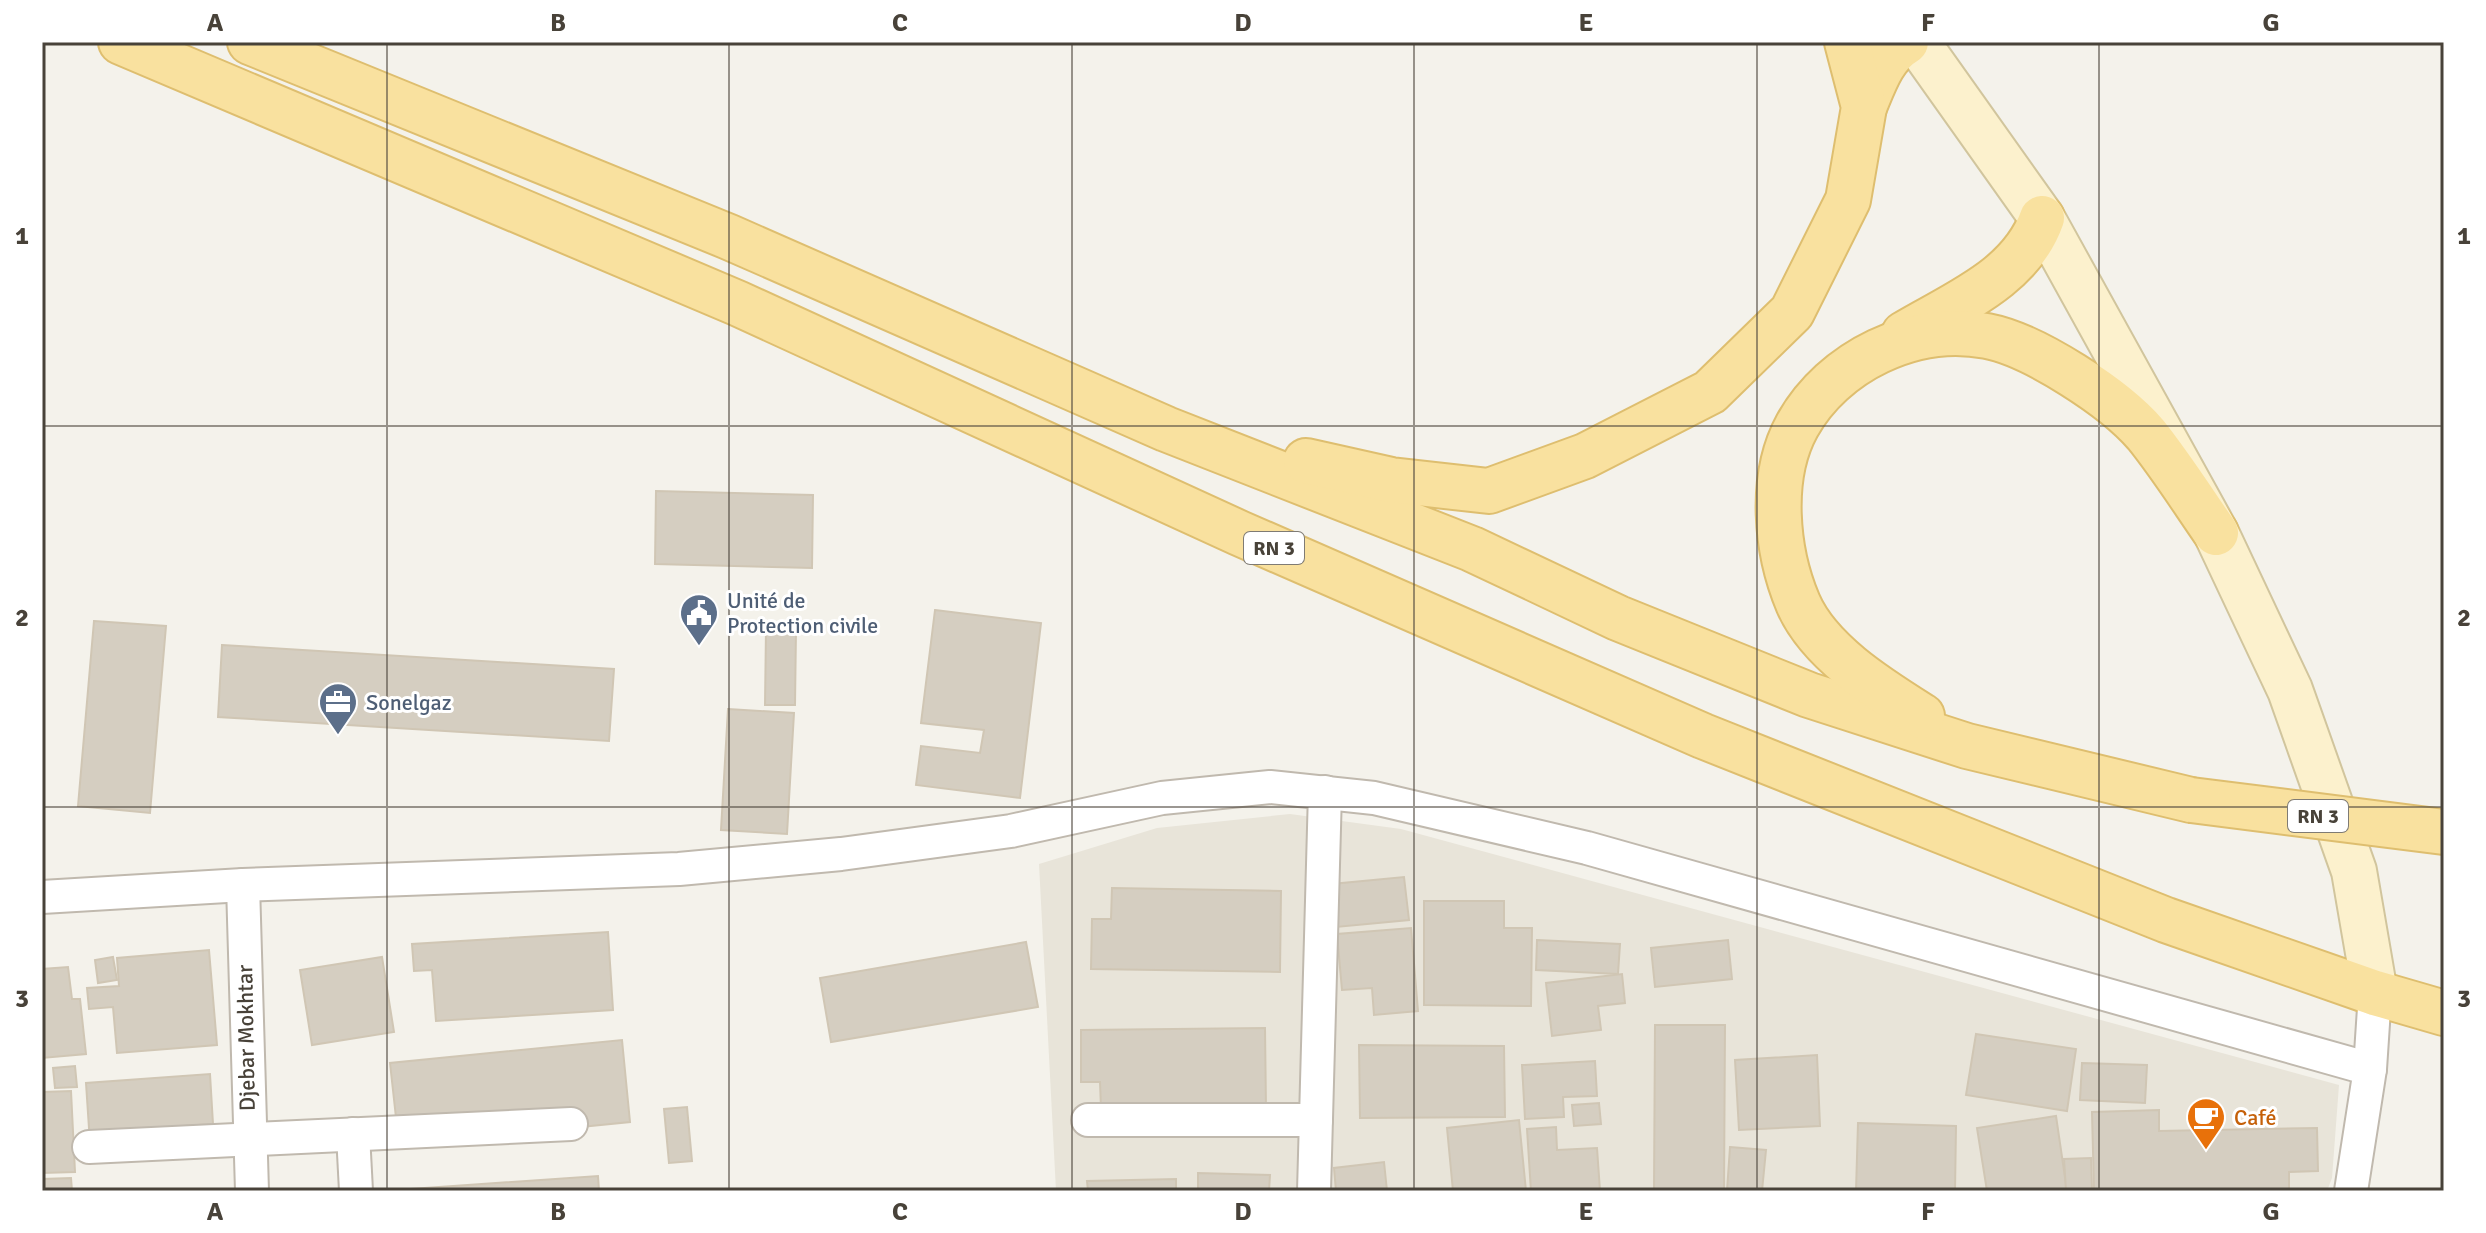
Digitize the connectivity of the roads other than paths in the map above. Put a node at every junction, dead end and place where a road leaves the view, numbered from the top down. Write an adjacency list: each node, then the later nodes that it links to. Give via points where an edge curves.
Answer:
1 (121, 42): 16 (main road, RN 3, via 737,303 1239,533 1703,736 2166,920)
2 (250, 42): 9 (main road, RN 3, via 729,237)
3 (1847, 42): 6 (main road)
4 (1906, 42): 6 (main road, via 1883,64)
5 (1917, 42): 7 (main road)
6 (1864, 107): 9 (main road, via 1848,200 1792,312 1710,392 1585,456 1489,491 1391,480)
7 (2042, 218): 8 (main road, via 2033,243 2012,268); 10 (main road)
8 (1874, 352): 10 (main road, via 1930,333 1988,336 2039,356 2104,398 2144,432); 11 (main road, via 1823,391 1796,428 1780,482 1781,542 1798,605 1832,651)
9 (1166, 429): 11 (main road, RN 3, via 1472,549 1618,618 1809,695)
10 (2216, 533): 16 (main road, via 2290,690 2354,871)
11 (1967, 746): 13 (main road, RN 3, bridge, via 2191,800)
12 (1325, 792): 14 (street, via 1270,787 1162,798 1011,831 679,869); 18 (street, via 1374,798 1587,848); 20 (street)
13 (2444, 832)
14 (243, 885): 15 (street); 23 (street, Djebar Mokhtar)
15 (42, 897)
16 (2375, 993): 17 (main road, RN 3); 18 (street)
17 (2444, 1013)
18 (2370, 1069): 28 (street)
19 (1088, 1120): 20 (street)
20 (1316, 1120): 27 (street)
21 (571, 1124): 22 (street)
22 (353, 1134): 23 (street); 26 (street)
23 (249, 1139): 24 (street); 25 (street, Djebar Mokhtar)
24 (89, 1147)
25 (252, 1191)
26 (356, 1191)
27 (1314, 1191)
28 (2351, 1191)

